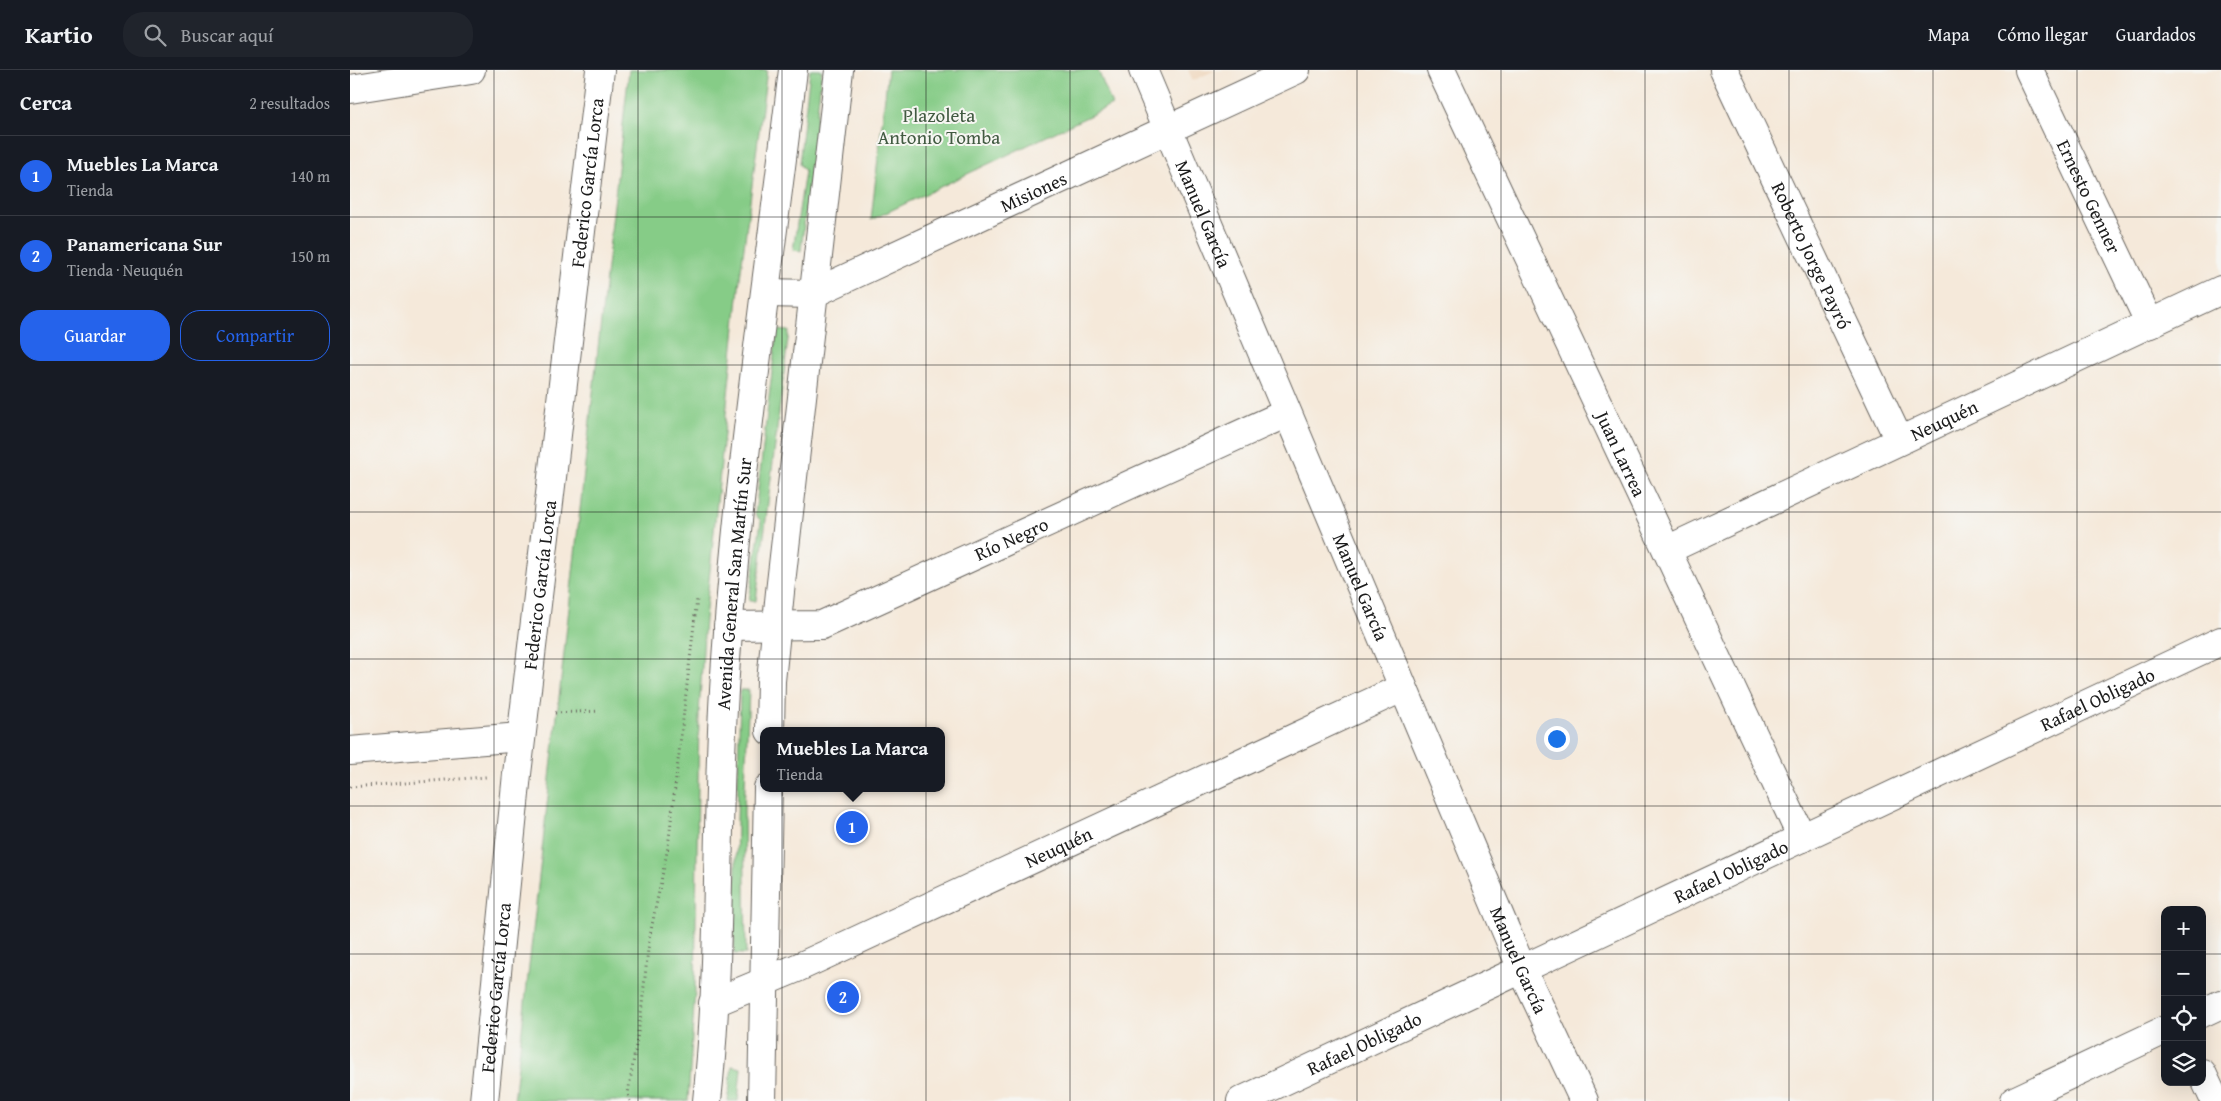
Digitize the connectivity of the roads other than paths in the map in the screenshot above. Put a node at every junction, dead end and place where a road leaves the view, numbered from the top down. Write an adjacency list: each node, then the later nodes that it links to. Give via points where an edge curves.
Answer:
1 (471, 70): 10 (street)
2 (600, 70): 24 (street, Federico García Lorca)
3 (793, 70): 13 (street, Avenida General San Martín Sur)
4 (838, 70): 14 (street)
5 (1143, 70): 11 (street, Manuel García)
6 (1296, 70): 11 (street, Misiones)
7 (1441, 70): 18 (street, Juan Larrea)
8 (1724, 70): 17 (street, Roberto Jorge Payró)
9 (2029, 70): 15 (street, Ernesto Genner)
10 (350, 89)
11 (1168, 130): 14 (street, Misiones); 16 (street, Manuel García)
12 (2221, 290): 15 (street, Neuquén)
13 (766, 293): 14 (street, Misiones); 19 (street, Avenida General San Martín Sur)
14 (812, 294): 20 (street)
15 (2150, 324): 17 (street, Neuquén)
16 (1287, 413): 20 (street, Río Negro, via 822,625); 22 (street, Manuel García)
17 (1900, 440): 18 (street, Neuquén)
18 (1666, 550): 27 (street, Juan Larrea)
19 (728, 626): 20 (street, Río Negro); 30 (street, Avenida General San Martín Sur)
20 (776, 627): 23 (street)
21 (2221, 641): 27 (street, Rafael Obligado)
22 (1402, 688): 28 (street, Manuel García); 29 (street, Neuquén)
23 (770, 727)
24 (521, 737): 25 (street); 35 (street, Federico García Lorca)
25 (350, 751)
26 (768, 792): 29 (street)
27 (1802, 838): 28 (street, Rafael Obligado)
28 (1522, 969): 38 (street, Rafael Obligado); 39 (street, Manuel García)
29 (766, 981): 30 (street, Neuquén); 37 (street)
30 (713, 1003): 36 (street, Avenida General San Martín Sur)
31 (2221, 1004): 32 (street)
32 (2206, 1011)
33 (2161, 1032): 40 (street)
34 (2206, 1082): 41 (street)
35 (484, 1101)
36 (707, 1101)
37 (762, 1101)
38 (1241, 1101)
39 (1584, 1101)
40 (2014, 1101)
41 (2215, 1101)

